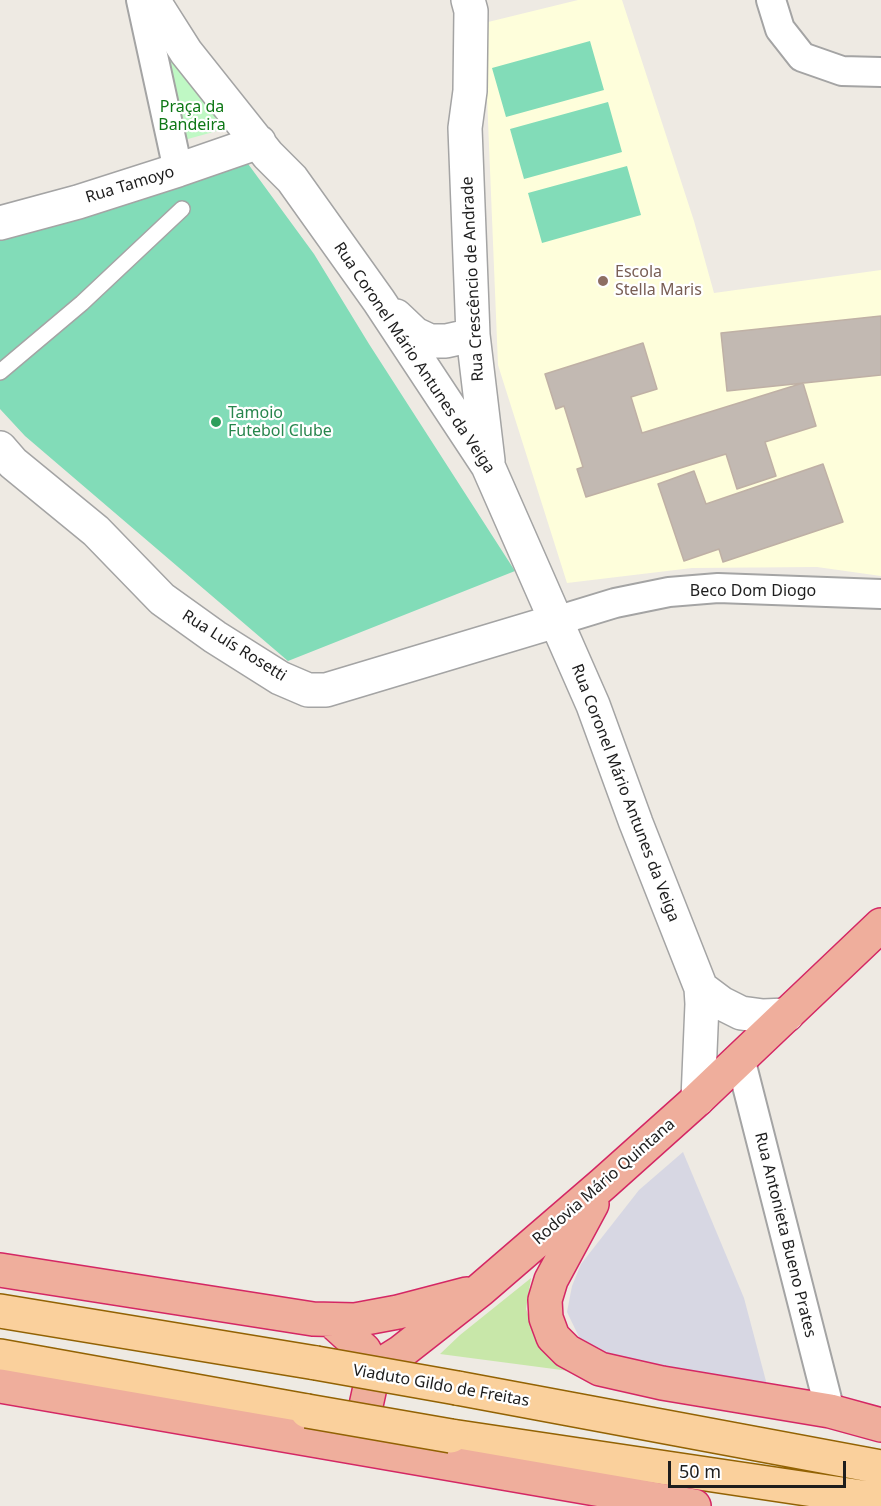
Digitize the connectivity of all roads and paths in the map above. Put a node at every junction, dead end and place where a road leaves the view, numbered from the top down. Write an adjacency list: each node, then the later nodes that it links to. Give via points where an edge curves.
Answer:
1 (141, 0): 9 (street)
2 (153, 0): 8 (street, Rua Coronel Mário Antunes da Veiga, via 186,52)
3 (453, 0): 7 (street, Rua Crescêncio de Andrade, via 455,90)
4 (468, 0): 7 (street, Rua Crescêncio de Andrade, via 470,91)
5 (771, 0): 6 (street, via 780,29 802,57 842,70)
6 (881, 72)
7 (465, 128): 13 (street, Rua Crescêncio de Andrade)
8 (259, 142): 9 (street, Rua Tamoyo); 12 (street, Rua Coronel Mário Antunes da Veiga, via 292,179)
9 (178, 170): 11 (street, Rua Tamoyo)
10 (182, 209): 14 (lane, via 82,303)
11 (0, 223)
12 (379, 301): 13 (street, via 415,334 430,340); 16 (street, Rua Coronel Mário Antunes da Veiga)
13 (473, 335): 16 (street, Rua Crescêncio de Andrade)
14 (0, 372)
15 (0, 448): 18 (street, Rua Luís Rosetti, via 96,531 162,599 270,672 308,690 326,690)
16 (488, 466): 18 (street, Rua Coronel Mário Antunes da Veiga)
17 (881, 594): 18 (street, Beco Dom Diogo, via 718,588 669,592)
18 (556, 621): 20 (street, Rua Coronel Mário Antunes da Veiga, via 594,705)
19 (881, 925): 21 (highway, Rodovia Mário Quintana)
20 (701, 988): 21 (street, via 741,1013); 23 (street, Rua Coronel Mário Antunes da Veiga)
21 (787, 1015): 22 (highway, Rodovia Mário Quintana)
22 (740, 1058): 23 (highway, Rodovia Mário Quintana); 32 (street, Rua Antonieta Bueno Prates)
23 (698, 1099): 24 (highway, Rodovia Mário Quintana)
24 (603, 1184): 26 (highway, Rodovia Mário Quintana); 32 (highway, via 551,1280 545,1300 553,1337 567,1351 600,1369)
25 (0, 1270): 28 (highway)
26 (480, 1290): 28 (highway, via 398,1312); 30 (highway, Rodovia Mário Quintana)
27 (0, 1311): 35 (main road, Viaduto Gildo de Freitas, bridge, via 316,1363)
28 (331, 1320): 30 (highway, via 364,1350)
29 (0, 1356): 36 (main road, bridge, via 451,1436)
30 (375, 1369): 34 (highway)
31 (0, 1386): 34 (highway)
32 (830, 1411): 33 (highway)
33 (881, 1425)
34 (359, 1449): 37 (highway)
35 (881, 1467)
36 (881, 1500)
37 (694, 1506)

